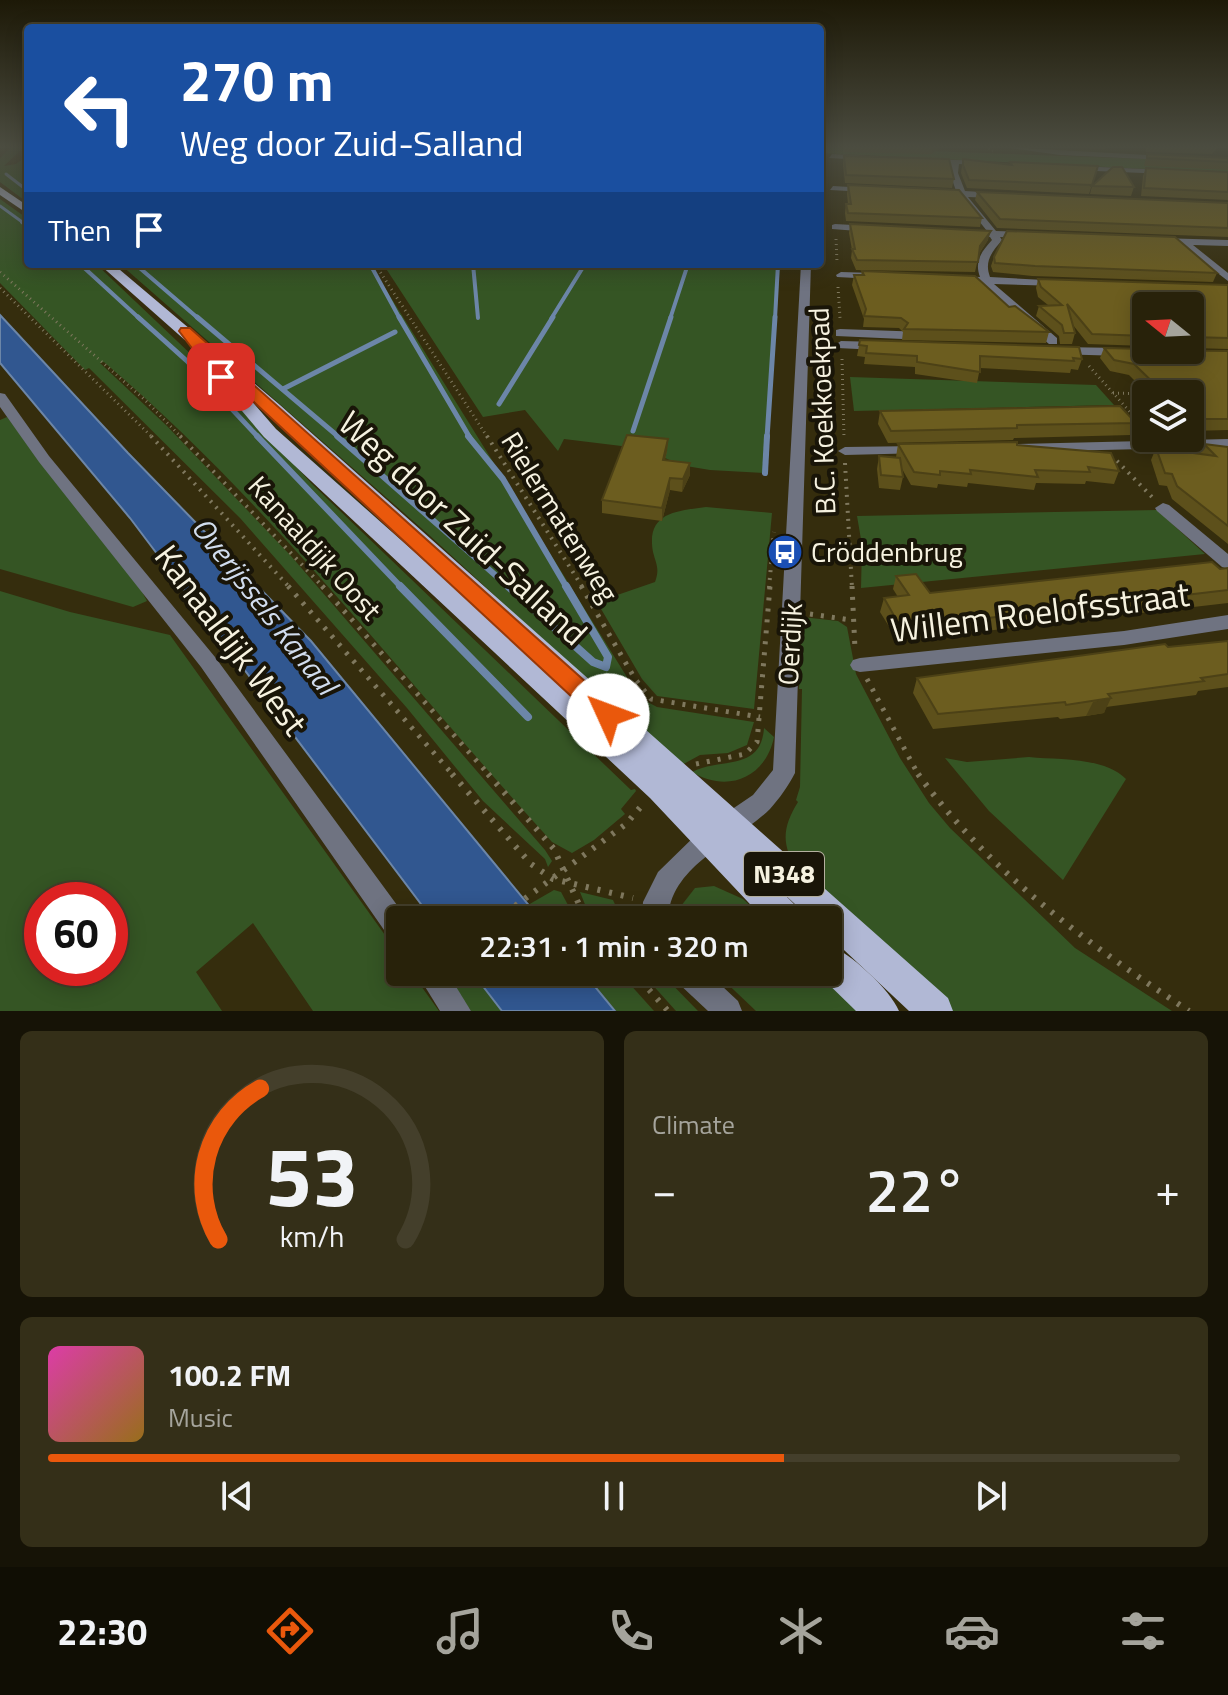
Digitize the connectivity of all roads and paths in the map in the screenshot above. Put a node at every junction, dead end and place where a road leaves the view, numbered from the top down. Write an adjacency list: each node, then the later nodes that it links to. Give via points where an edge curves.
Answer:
1 (6, 194): 5 (main road)
2 (961, 194): 9 (street)
3 (965, 194): 4 (street)
4 (1000, 196)
5 (24, 208)
6 (835, 227): 7 (street); 18 (path, B.C. Koekkoekpad)
7 (887, 230)
8 (964, 233): 9 (street)
9 (994, 234): 10 (street); 22 (street, via 997,240 980,264)
10 (1036, 236)
11 (1140, 240): 12 (street)
12 (1184, 242): 13 (street); 20 (street)
13 (1228, 243)
14 (110, 268): 45 (main road, Weg door Zuid-Salland / N348, via 185,331)
15 (378, 268): 44 (path, Rielermatenweg, via 651,699)
16 (806, 268): 45 (street, Oerdijk, via 784,773 774,788)
17 (0, 272): 46 (path, Kanaaldijk Oost, via 145,400 295,555 554,849)
18 (839, 275): 19 (street); 25 (path, B.C. Koekkoekpad)
19 (885, 276)
20 (1228, 278)
21 (943, 279): 22 (street)
22 (986, 280): 23 (street); 28 (street)
23 (1077, 283)
24 (0, 288): 47 (path, Kanaaldijk Oost, via 167,453 308,606 484,813 531,864)
25 (841, 339): 27 (street); 38 (path, B.C. Koekkoekpad)
26 (1067, 341): 28 (street); 29 (street); 29 (street, via 1134,348)
27 (942, 342)
28 (1045, 344): 29 (street)
29 (1077, 351): 30 (path)
30 (1113, 393): 31 (path); 33 (path)
31 (1132, 394)
32 (0, 397): 54 (street, Kanaaldijk West, via 208,662)
33 (1132, 414)
34 (1228, 443): 35 (street)
35 (1104, 446): 36 (street); 39 (path)
36 (995, 448)
37 (932, 449): 38 (street)
38 (845, 451): 42 (path, B.C. Koekkoekpad, via 852,640)
39 (1163, 508): 40 (street)
40 (1228, 563)
41 (1228, 622): 42 (street, Willem Roelofsstraat)
42 (860, 665): 64 (path, B.C. Koekkoekpad, via 920,776 968,837 1102,954)
43 (761, 688): 44 (path, Oerdijk)
44 (760, 717)
45 (719, 832): 52 (street, Oerdijk, via 667,880); 53 (main road, Weg door Zuid-Salland / N348); 63 (main road, Weg door Zuid-Salland / N348)
46 (564, 872): 47 (path); 48 (path, Kanaaldijk Oost)
47 (553, 879): 48 (path, Kanaaldijk Oost); 49 (path)
48 (566, 881): 50 (path, Kanaaldijk Oost); 51 (path, Kanaaldijk Oost)
49 (515, 906)
50 (579, 906)
51 (641, 906)
52 (658, 906)
53 (776, 906)
54 (386, 911)
55 (842, 974): 62 (main road)
56 (440, 986): 59 (street)
57 (646, 986): 60 (path)
58 (702, 986): 61 (street)
59 (457, 1011)
60 (668, 1011)
61 (728, 1011)
62 (881, 1011)
63 (935, 1011)
64 (1189, 1011)

